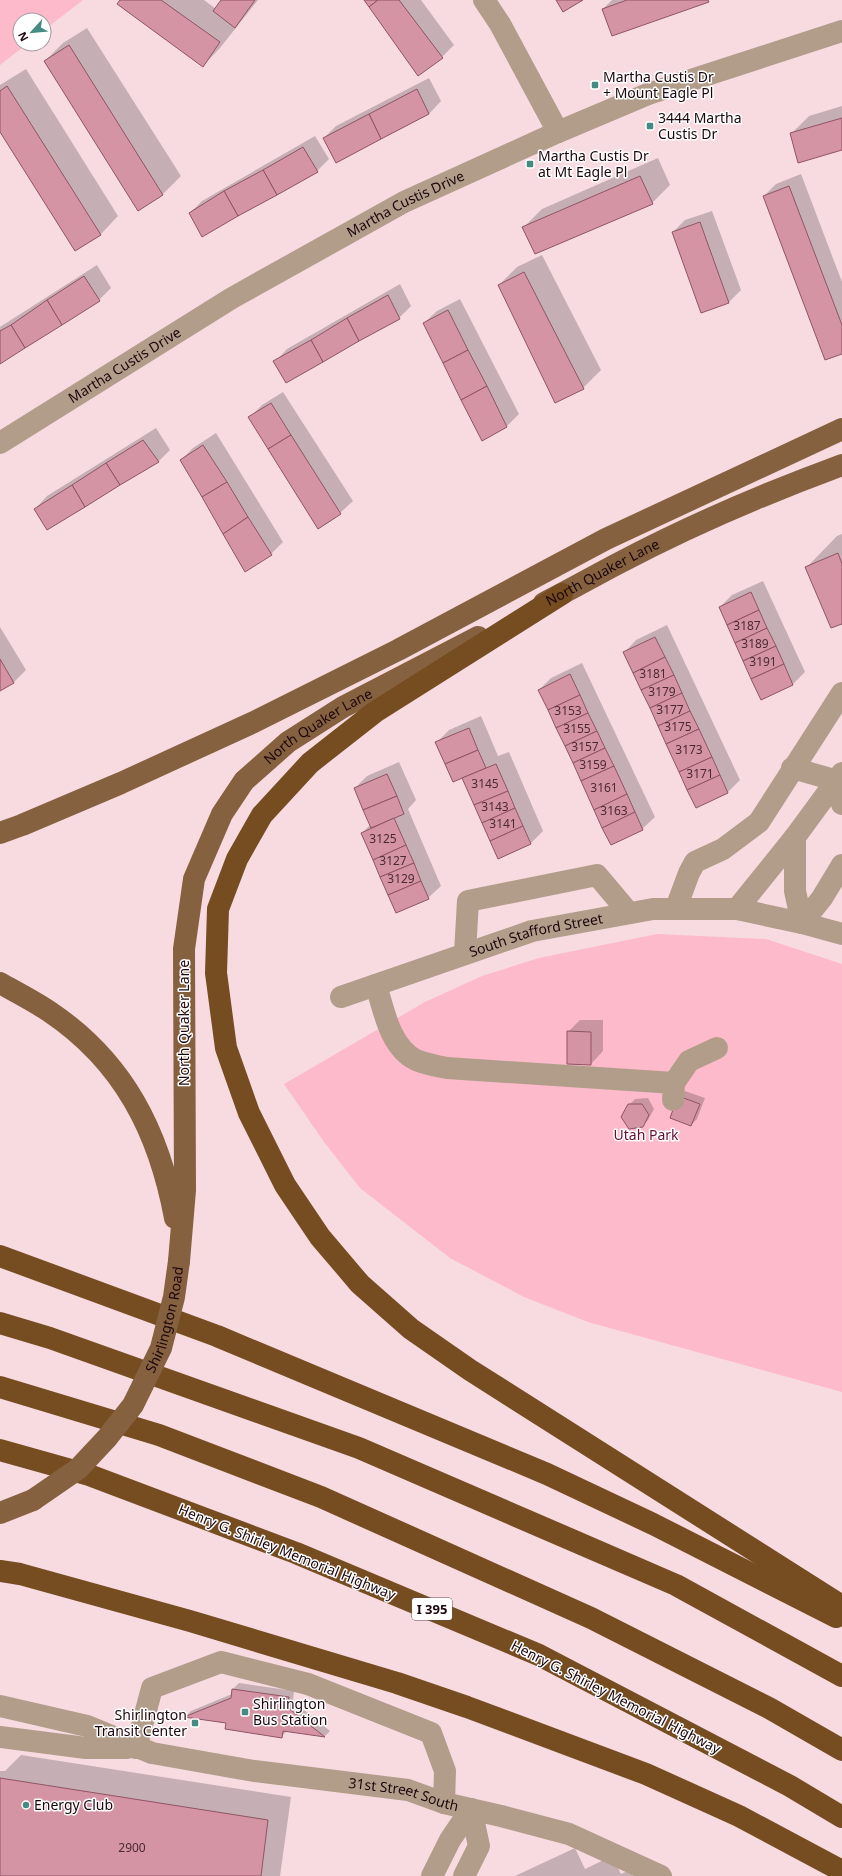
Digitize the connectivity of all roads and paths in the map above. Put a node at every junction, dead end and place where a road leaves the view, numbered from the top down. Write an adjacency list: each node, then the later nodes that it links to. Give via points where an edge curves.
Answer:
1 (484, 0): 3 (street, via 500,24)
2 (842, 31): 3 (street, Martha Custis Drive, via 648,94)
3 (558, 132): 5 (street, Martha Custis Drive, via 404,202 232,298)
4 (842, 429): 12 (main road, North Quaker Lane, via 606,539 405,646 254,722 120,783)
5 (0, 443)
6 (842, 465): 7 (main road, North Quaker Lane, via 780,488 669,538)
7 (562, 594): 26 (main road, North Quaker Lane, via 343,707 288,742 244,781 222,814 194,879 184,949 185,1190); 32 (highway, via 375,712 310,763 262,815 237,859 218,909 216,973 226,1048 249,1113 285,1185 320,1237 360,1284 411,1329 470,1370)
8 (842, 693): 9 (street)
9 (792, 768): 10 (street); 15 (street, via 759,822 723,848 695,862)
10 (840, 777): 11 (street); 13 (street)
11 (842, 804)
12 (0, 832)
13 (795, 837): 16 (street); 18 (street, via 795,891)
14 (842, 865): 18 (street, via 822,898)
15 (676, 908): 16 (street, South Stafford Street); 17 (street, South Stafford Street)
16 (737, 909): 18 (street, South Stafford Street)
17 (629, 913): 20 (street, South Stafford Street, via 532,931); 20 (street, via 597,875 468,901)
18 (802, 922): 19 (street, South Stafford Street)
19 (842, 934)
20 (465, 953): 22 (street, South Stafford Street)
21 (0, 982): 26 (main road, Shirlington Road, via 50,1012 85,1040 117,1075 134,1101 149,1128 170,1190)
22 (376, 985): 23 (street, South Stafford Street); 24 (street, via 390,1031 406,1052 415,1059 446,1068 674,1091 689,1061)
23 (341, 997)
24 (718, 1048)
25 (0, 1256): 33 (highway, via 217,1336 547,1474 653,1524)
26 (179, 1261): 30 (main road, Shirlington Road, bridge, via 174,1297 161,1348 133,1405 78,1469 33,1500)
27 (0, 1323): 34 (highway, via 50,1338 359,1448 676,1585)
28 (0, 1387): 38 (highway, via 159,1435 321,1497 591,1618 769,1708)
29 (0, 1450): 41 (highway, Henry G. Shirley Memorial Highway / I 395, via 88,1475 296,1552 539,1655 790,1786)
30 (0, 1513)
31 (0, 1571): 42 (highway, via 20,1574 190,1621 397,1682 646,1774 739,1816)
32 (842, 1606)
33 (842, 1621)
34 (842, 1676)
35 (0, 1706): 37 (street, 31st Street South, via 87,1726)
36 (0, 1737): 37 (street, 31st Street South, via 86,1748)
37 (136, 1748): 39 (street, 31st Street South, via 254,1771 408,1790); 39 (street, via 152,1688 220,1662 308,1684 430,1733 445,1771)
38 (842, 1750)
39 (444, 1803): 40 (street, 31st Street South)
40 (471, 1809): 43 (street, via 450,1840); 44 (street, via 479,1846); 45 (street, 31st Street South, via 569,1834)
41 (842, 1817)
42 (842, 1871)
43 (432, 1876)
44 (464, 1876)
45 (661, 1876)

